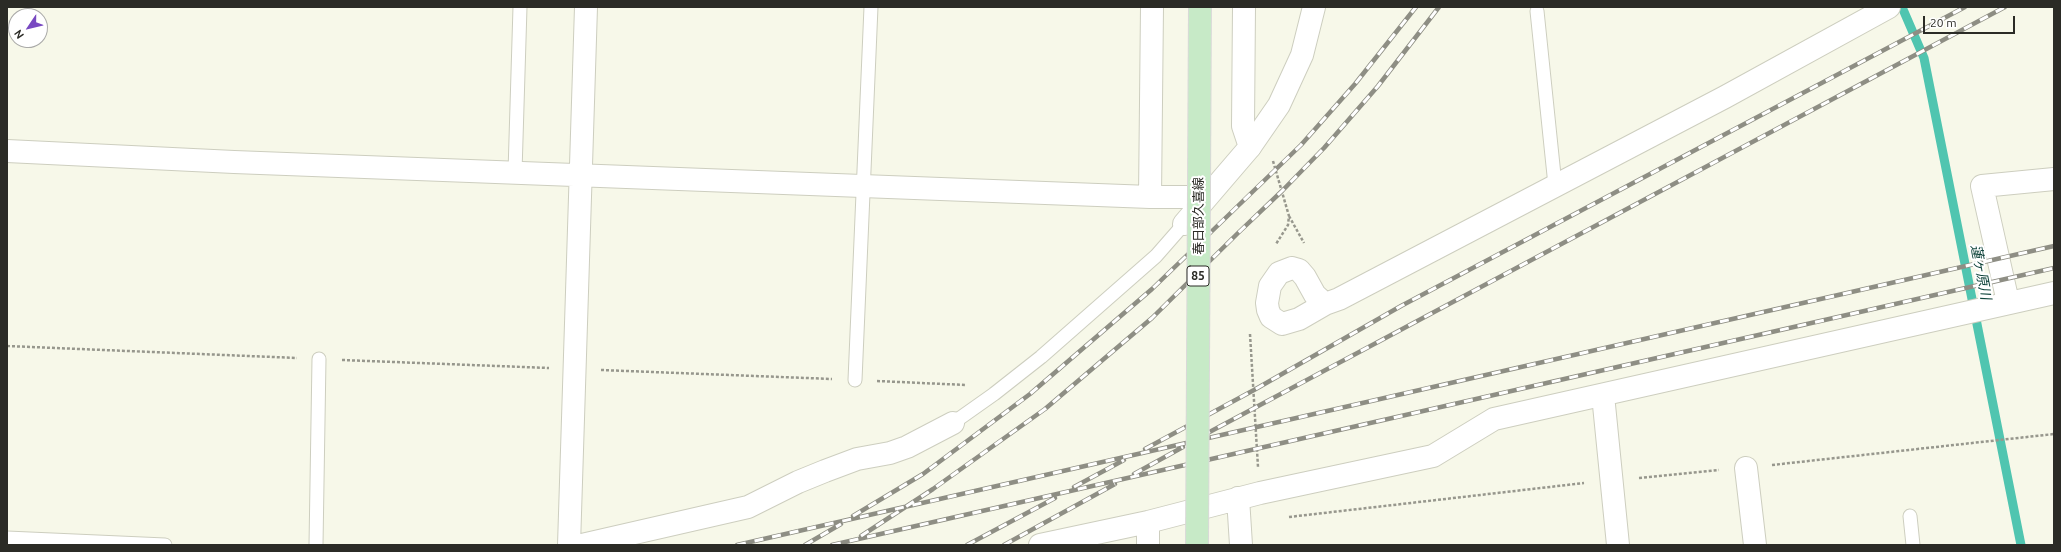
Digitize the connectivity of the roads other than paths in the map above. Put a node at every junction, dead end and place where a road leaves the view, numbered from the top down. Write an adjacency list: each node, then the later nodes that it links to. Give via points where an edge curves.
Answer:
1 (520, 7): 12 (lane)
2 (586, 7): 13 (street)
3 (871, 7): 16 (lane)
4 (1152, 7): 17 (street)
5 (1200, 7): 38 (main road, 春日部久喜線 / 85, bridge)
6 (1244, 7): 10 (street, via 1244,126)
7 (1314, 7): 10 (street, via 1302,55 1279,105)
8 (1889, 7): 15 (street, via 1725,97)
9 (1537, 11): 15 (lane)
10 (1250, 147): 18 (street)
11 (7, 152): 12 (street)
12 (515, 172): 13 (street)
13 (581, 174): 16 (street); 34 (street)
14 (2054, 179): 21 (street, via 1982,186)
15 (1555, 185): 22 (street, via 1346,296)
16 (864, 186): 17 (street); 24 (lane)
17 (1150, 197): 18 (street)
18 (1206, 197): 19 (street)
19 (1184, 224): 26 (lane, via 1156,256 1041,357)
20 (2054, 293): 21 (street)
21 (2008, 302): 25 (street)
22 (1325, 304)
23 (319, 359): 33 (lane)
24 (855, 380)
25 (1603, 395): 28 (street, via 1494,419 1433,456); 40 (street)
26 (953, 423): 35 (street, via 907,447 825,471 748,507)
27 (1746, 468): 41 (street)
28 (1238, 498): 30 (street); 39 (street)
29 (1910, 516): 42 (lane)
30 (1148, 522): 36 (street); 37 (street)
31 (7, 538): 32 (lane)
32 (165, 545)
33 (316, 545)
34 (569, 545)
35 (582, 545)
36 (1040, 545)
37 (1148, 545)
38 (1197, 545)
39 (1242, 545)
40 (1618, 545)
41 (1755, 545)
42 (1913, 545)

